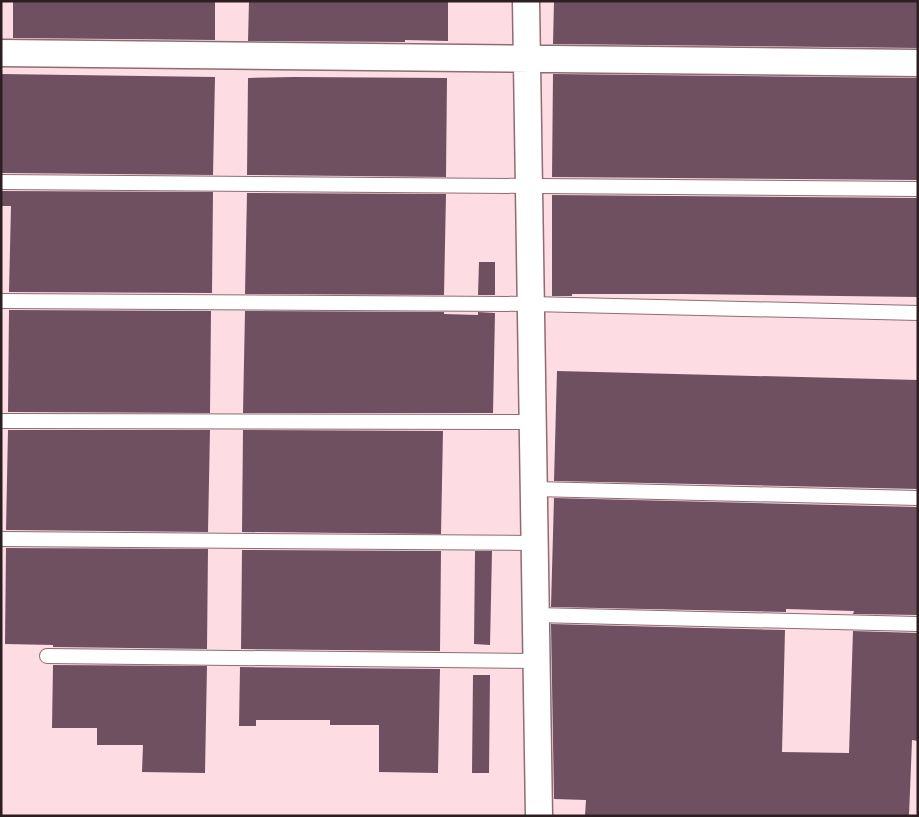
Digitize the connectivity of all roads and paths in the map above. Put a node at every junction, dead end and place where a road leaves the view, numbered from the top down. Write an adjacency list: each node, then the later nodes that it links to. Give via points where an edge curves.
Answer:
1 (526, 1): 3 (street)
2 (1, 53): 3 (street)
3 (527, 60): 4 (street); 6 (street)
4 (918, 63)
5 (1, 182): 6 (lane)
6 (529, 185): 7 (lane); 9 (street)
7 (918, 189)
8 (1, 301): 9 (lane)
9 (531, 304): 10 (lane); 12 (street)
10 (918, 313)
11 (1, 421): 12 (lane)
12 (533, 422): 13 (street)
13 (534, 489): 14 (lane); 16 (street)
14 (918, 498)
15 (1, 539): 16 (lane)
16 (535, 543): 17 (street)
17 (535, 615): 18 (lane); 20 (street)
18 (918, 624)
19 (47, 656): 20 (lane)
20 (536, 661): 21 (street)
21 (538, 816)

